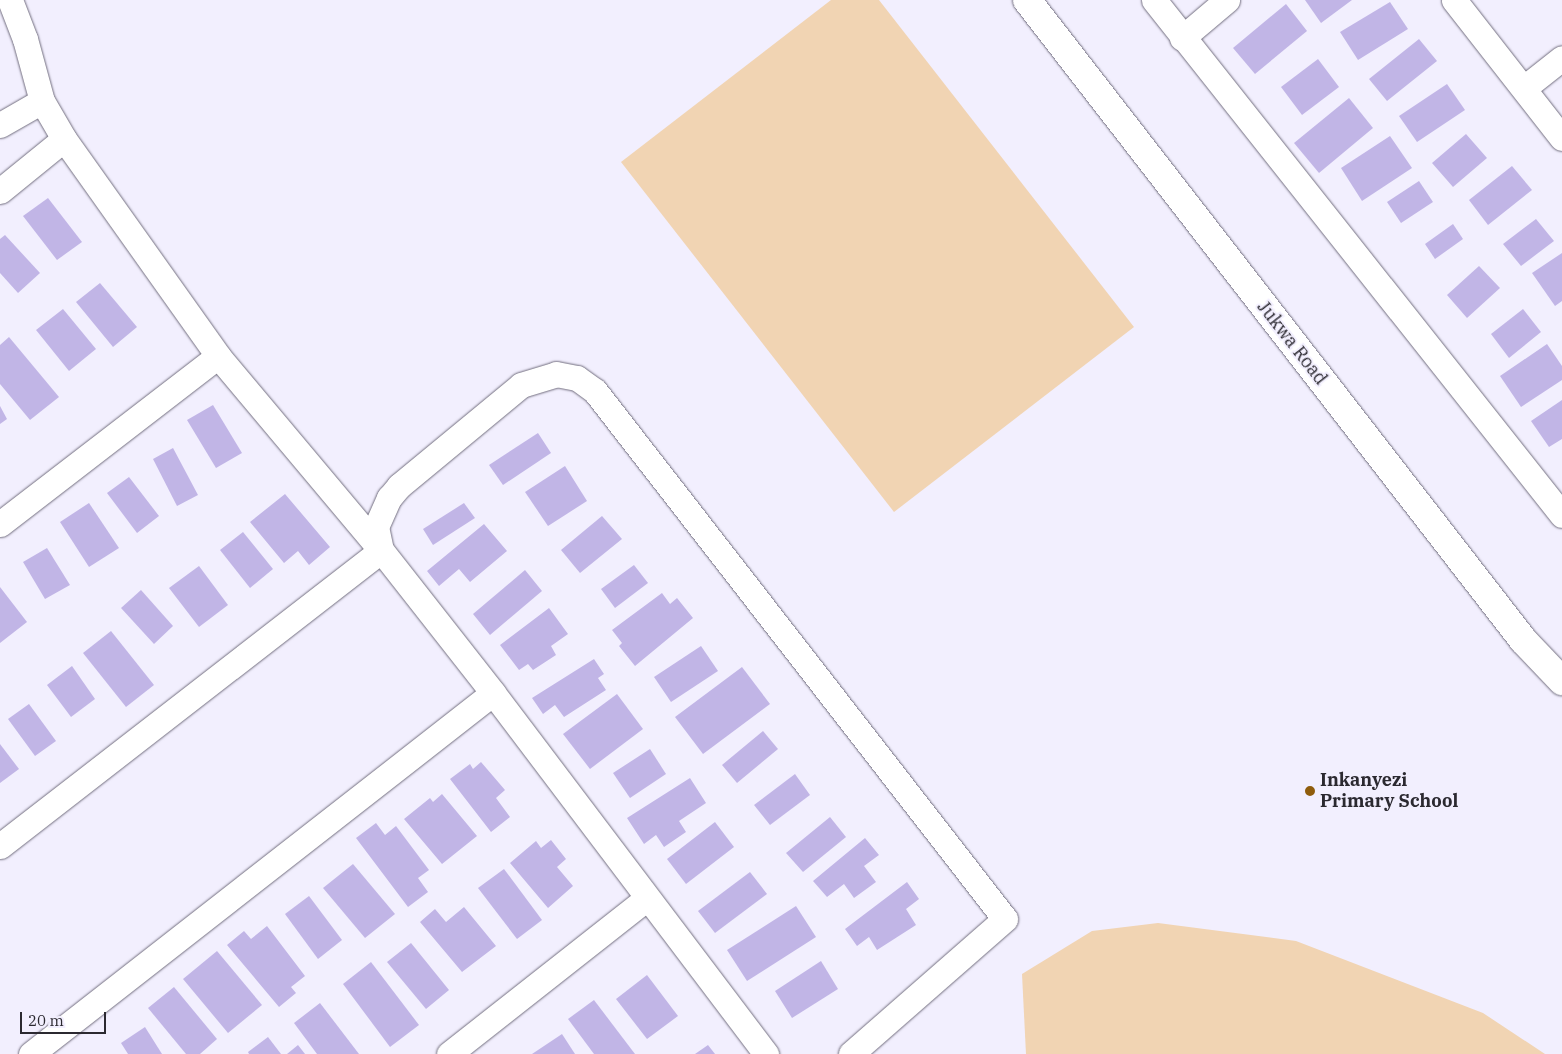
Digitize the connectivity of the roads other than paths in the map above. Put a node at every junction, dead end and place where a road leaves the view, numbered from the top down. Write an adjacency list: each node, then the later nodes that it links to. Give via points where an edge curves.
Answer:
1 (10, 0): 9 (street, via 25,39)
2 (1027, 0): 18 (street, Jukwa Road, via 1523,640)
3 (1154, 0): 6 (street)
4 (1227, 0): 6 (street)
5 (1454, 0): 8 (street)
6 (1182, 38): 15 (street)
7 (1562, 58): 8 (street)
8 (1524, 88): 11 (street)
9 (42, 101): 10 (street); 12 (street)
10 (0, 125)
11 (1562, 138)
12 (64, 139): 13 (street); 14 (street)
13 (0, 191)
14 (218, 356): 16 (street); 17 (street)
15 (1562, 515)
16 (0, 524)
17 (381, 550): 19 (street); 20 (street); 25 (street, via 376,527 389,498 399,486 521,386 556,374 577,378 595,391 1005,918)
18 (1562, 681)
19 (493, 693): 21 (street); 22 (street)
20 (0, 846)
21 (646, 899): 23 (street); 24 (street)
22 (31, 1054)
23 (449, 1054)
24 (766, 1054)
25 (851, 1054)

